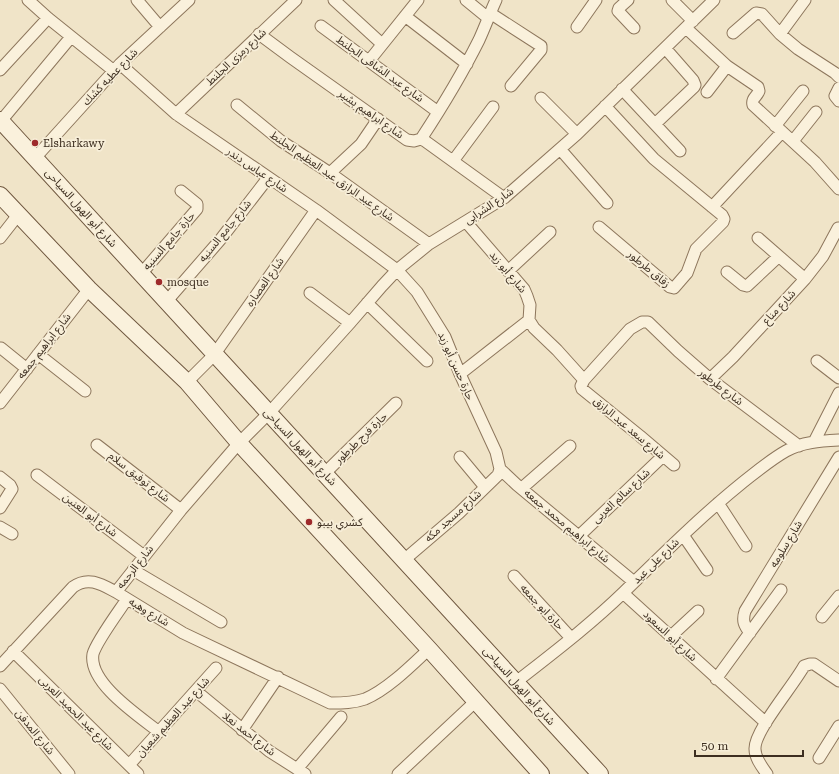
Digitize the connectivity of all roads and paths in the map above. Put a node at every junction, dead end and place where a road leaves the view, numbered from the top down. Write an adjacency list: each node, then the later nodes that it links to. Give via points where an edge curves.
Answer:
1 (28, 0): 16 (street, شارع عباس دندر)
2 (137, 0): 19 (street)
3 (189, 0): 19 (street, شارع عطيه كشك)
4 (296, 0): 23 (street, شارع رمزى الجلنط)
5 (334, 0): 26 (street)
6 (466, 0): 15 (street)
7 (496, 0): 15 (street)
8 (596, 0): 20 (street)
9 (628, 0): 21 (street, via 618,11)
10 (672, 0): 17 (street)
11 (714, 0): 17 (street, شارع الشرابى)
12 (805, 0): 24 (street)
13 (416, 1): 14 (street)
14 (405, 16): 26 (street); 29 (street)
15 (489, 16): 29 (street); 34 (street, via 541,46 541,50)
16 (48, 18): 25 (street, شارع عباس دندر); 32 (street)
17 (689, 24): 27 (street, شارع الشرابى); 30 (street)
18 (321, 26): 28 (street, شارع عبد الشافى الجلنط)
19 (160, 27): 31 (street, شارع عطيه كشك)
20 (577, 28)
21 (634, 28)
22 (733, 33): 24 (street, via 759,13)
23 (260, 34): 46 (street, شارع رمزى الجلنط); 47 (street, شارع ابراهيم بشير)
24 (780, 34): 33 (street, via 798,50)
25 (71, 37): 31 (street, شارع عباس دندر); 48 (street)
26 (382, 44): 28 (street)
27 (665, 48): 36 (street, شارع الشرابى); 49 (street, via 693,80 694,87)
28 (369, 61): 44 (street, شارع عبد الشافى الجلنط)
29 (467, 64): 44 (street)
30 (727, 66): 38 (street); 50 (street, via 758,87 759,91 753,98 753,105)
31 (117, 68): 46 (street, شارع عباس دندر); 56 (street, شارع عطيه كشك)
32 (0, 70)
33 (837, 75)
34 (511, 86)
35 (839, 88): 40 (street, via 835,96)
36 (622, 89): 42 (street, شارع الشرابى); 49 (street)
37 (803, 91): 50 (street)
38 (707, 92)
39 (540, 98): 51 (street)
40 (839, 100)
41 (237, 104): 58 (street, شارع عبد الرازق عبد العظيم الجلنط, via 281,141)
42 (605, 106): 51 (street, شارع الشرابى); 65 (street, زقاق طرطور, via 654,159)
43 (494, 108): 57 (street)
44 (438, 112): 52 (street)
45 (816, 112): 53 (street)
46 (176, 114): 59 (street, شارع عباس دندر)
47 (378, 118): 52 (street, شارع ابراهيم بشير, via 407,140); 58 (street, via 361,144)
48 (1, 121): 56 (main road, شارع أبو الهول السياحى)
49 (655, 124): 55 (street)
50 (779, 129): 53 (street); 65 (street)
51 (577, 134): 54 (street, شارع الشرابى)
52 (421, 139): 57 (street, شارع ابراهيم بشير)
53 (793, 141): 60 (street)
54 (560, 149): 63 (street, شارع الشرابى); 64 (street)
55 (680, 152)
56 (35, 158): 79 (main road, شارع أبو الهول السياحى)
57 (453, 161): 63 (street, شارع ابراهيم بشير)
58 (330, 173): 74 (street, شارع عبد الرازق عبد العظيم الجلنط)
59 (268, 178): 66 (street, شارع عباس دندر); 83 (street, شارع جامع السنيه, via 220,240)
60 (839, 190)
61 (181, 192): 79 (street, حارة جامع السنيه, via 197,204 197,209)
62 (0, 195): 67 (main road)
63 (504, 198): 68 (street, شارع الشرابى)
64 (607, 203)
65 (712, 207): 69 (street, زقاق طرطور, via 724,220 696,249 687,273 674,288)
66 (316, 210): 76 (street, شارع عباس دندر); 89 (street, شارع العصاره)
67 (18, 215): 72 (street); 81 (main road)
68 (466, 222): 74 (street, شارع الشرابى); 77 (street, شارع أبو زيد)
69 (599, 227)
70 (838, 228): 80 (street, شارع مناع, via 823,256)
71 (550, 232): 77 (street)
72 (0, 238)
73 (758, 238): 75 (street)
74 (429, 244): 76 (street, شارع الشرابى)
75 (778, 256): 78 (street, via 747,286); 80 (street)
76 (397, 270): 84 (street, شارع الشرابى); 93 (street, حارة حسن أبو زيد, via 417,292 441,330)
77 (508, 271): 85 (street, شارع أبو زيد, via 524,289 530,305)
78 (727, 272)
79 (141, 274): 83 (main road, شارع أبو الهول السياحى)
80 (805, 279): 95 (street, شارع مناع)
81 (88, 289): 88 (street, شارع ابراهيم جمعه); 96 (main road)
82 (310, 293): 86 (street)
83 (166, 302): 89 (main road, شارع أبو الهول السياحى)
84 (367, 303): 86 (street, شارع الشرابى); 90 (street)
85 (529, 320): 93 (street); 97 (street)
86 (350, 323): 102 (street, شارع الشرابى)
87 (1, 348): 92 (street)
88 (38, 354): 92 (street, شارع ابراهيم جمعه); 98 (street)
89 (214, 355): 96 (street, شارع العصاره); 102 (main road, شارع أبو الهول السياحى)
90 (427, 361)
91 (817, 361): 94 (street)
92 (27, 369): 100 (street, شارع ابراهيم جمعه)
93 (460, 374): 113 (street, حارة حسن أبو زيد, via 496,452)
94 (839, 378)
95 (710, 379): 97 (street, شارع طرطور, via 648,322 642,322 630,329); 108 (street, شارع طرطور)
96 (188, 382): 105 (main road)
97 (584, 385): 109 (street, شارع سعد عبد الرازق)
98 (85, 391)
99 (839, 393): 104 (street)
100 (0, 403)
101 (396, 403): 114 (street, حارة فرج طرطور)
102 (269, 413): 105 (street, شارع الشرابى); 114 (main road, شارع أبو الهول السياحى)
103 (839, 440): 104 (street, شارع على عيد)
104 (814, 442): 108 (street, شارع على عيد)
105 (239, 443): 121 (street, شارع الرحمه); 144 (main road)
106 (97, 445): 121 (street, شارع توفيق سلام)
107 (570, 446): 118 (street)
108 (799, 446): 119 (street, شارع على عيد, via 772,459)
109 (663, 456): 112 (street, شارع سعد عبد الرازق); 125 (street, شارع سالم العربى)
110 (460, 457): 117 (street)
111 (839, 457): 141 (street, شارع سلومه, via 745,611 744,625)
112 (674, 466)
113 (500, 469): 117 (street, شارع مسجد مكه, via 498,475); 118 (street, شارع ابراهيم محمد جمعه)
114 (325, 473): 128 (main road, شارع أبو الهول السياحى)
115 (37, 475): 127 (street, شارع أبو العنين)
116 (0, 477): 120 (street, via 12,489)
117 (485, 487): 128 (street, شارع مسجد مكه)
118 (522, 488): 125 (street, شارع ابراهيم محمد جمعه)
119 (718, 503): 124 (street, شارع على عيد); 126 (street)
120 (0, 508)
121 (181, 510): 127 (street, شارع الرحمه)
122 (0, 527): 123 (street)
123 (12, 534)
124 (683, 535): 130 (street); 132 (street, شارع على عيد)
125 (579, 536): 132 (street, شارع ابراهيم محمد جمعه)
126 (746, 546)
127 (144, 556): 129 (street, شارع الرحمه)
128 (404, 560): 151 (main road, شارع أبو الهول السياحى)
129 (134, 570): 134 (street, شارع الرحمه); 140 (street)
130 (707, 570)
131 (514, 576): 143 (street, حارة ابو جمعه)
132 (634, 582): 135 (street, شارع على عيد)
133 (781, 590): 141 (street)
134 (116, 592): 137 (street, شارع وهبه); 145 (street, شارع الرحمه, via 90,581 78,583)
135 (623, 593): 142 (street, شارع أبو السعود); 143 (street, شارع على عيد)
136 (839, 596): 139 (street)
137 (127, 599): 148 (street, شارع وهبه, via 183,633); 159 (street, via 93,654 93,665 104,685)
138 (698, 611): 142 (street)
139 (822, 617)
140 (221, 622)
141 (750, 633): 149 (street)
142 (670, 637): 149 (street, شارع أبو السعود)
143 (571, 638): 151 (street, شارع على عيد)
144 (430, 650): 148 (street, شارع وهبه, via 391,683 365,699 348,703 330,703); 154 (main road)
145 (13, 651): 146 (street, شارع الرحمه); 161 (street, شارع عبد الحميد العربى)
146 (0, 666)
147 (216, 668): 153 (street, شارع عبد العظيم شعبان)
148 (278, 677): 158 (street)
149 (716, 679): 156 (street, شارع أبو السعود)
150 (839, 681): 156 (street, via 814,664 804,666)
151 (516, 682): 167 (main road, شارع أبو الهول السياحى)
152 (0, 689): 164 (street, شارع المدفن)
153 (196, 691): 158 (street, شارع احمد نعلا); 159 (street, شارع عبد العظيم شعبان)
154 (476, 701): 163 (street); 166 (main road)
155 (341, 717): 162 (street)
156 (766, 723): 168 (street, via 755,742 754,749)
157 (839, 726): 160 (street)
158 (242, 730): 162 (street, شارع احمد نعلا)
159 (159, 732): 161 (street, شارع عبد العظيم شعبان)
160 (819, 758)
161 (129, 765): 165 (street, شارع عبد الحميد العربى)
162 (301, 772)
163 (401, 773)
164 (69, 774)
165 (138, 774)
166 (541, 774)
167 (600, 774)
168 (767, 774)

